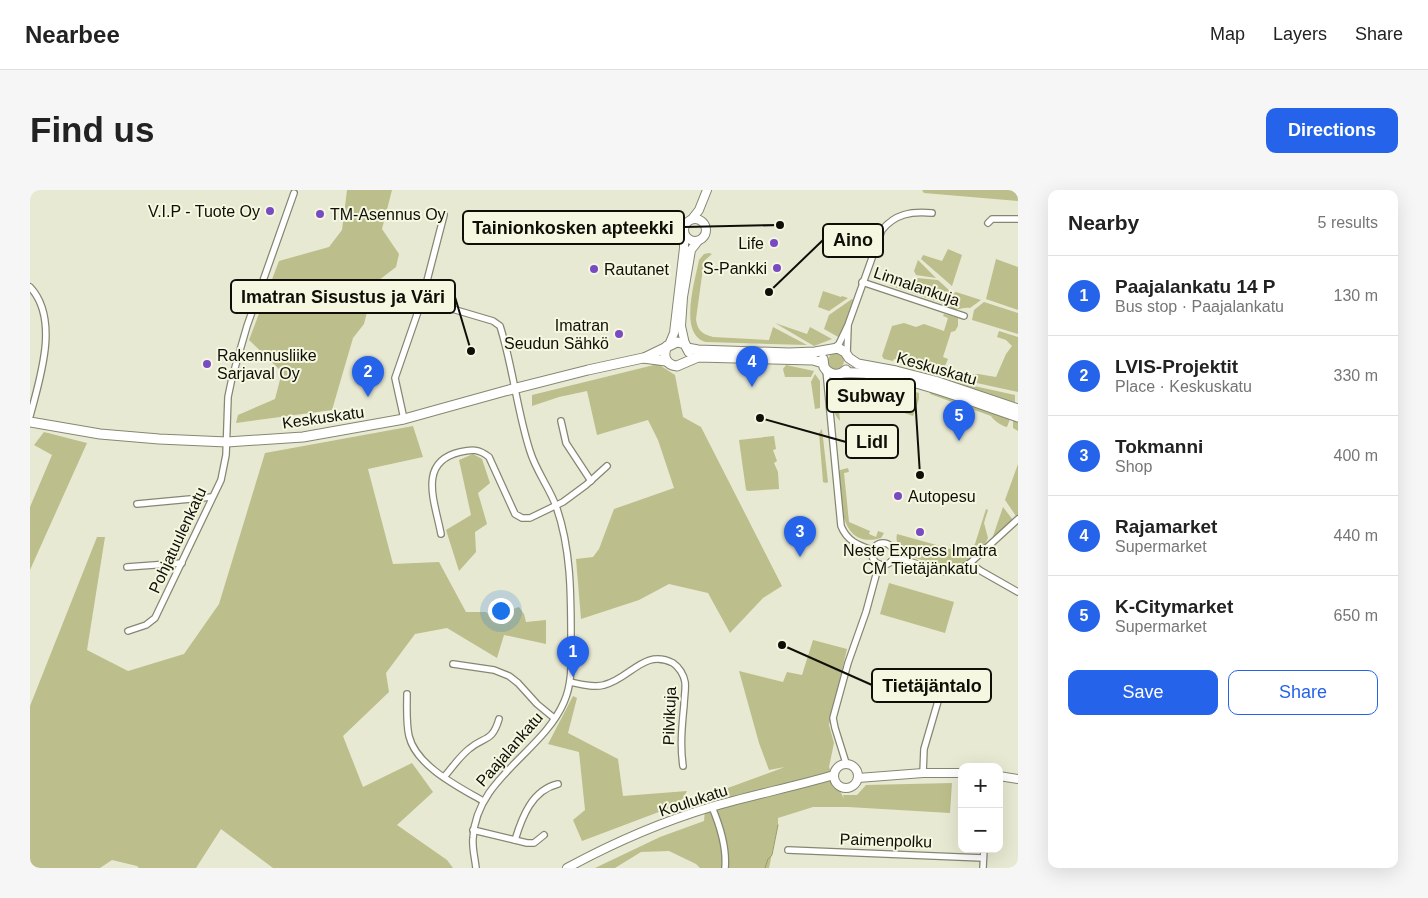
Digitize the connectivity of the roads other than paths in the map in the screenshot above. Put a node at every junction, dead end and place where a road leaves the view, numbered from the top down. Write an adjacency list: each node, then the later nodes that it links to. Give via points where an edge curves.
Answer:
1 (294, 193): 33 (street, Pohjatuulenkatu, via 232,378 228,397)
2 (706, 194): 5 (street); 8 (street)
3 (932, 213): 11 (street, via 902,214 892,219 879,235)
4 (444, 215): 13 (street)
5 (692, 219): 8 (street, via 701,220); 9 (street, via 684,226)
6 (1018, 219): 7 (street, via 992,219)
7 (988, 223)
8 (705, 225): 10 (street, via 706,234)
9 (684, 235): 10 (street); 16 (street, via 674,332)
10 (698, 241): 17 (street, via 691,250 684,289 680,326)
11 (862, 282): 14 (street, Linnalankuja); 15 (street)
12 (30, 287): 28 (street, via 43,309 46,344)
13 (422, 300): 25 (street, Paajalankatu, via 493,321 500,326); 30 (street, via 395,378)
14 (964, 316)
15 (848, 325): 18 (street, via 839,344); 19 (street)
16 (668, 346): 17 (main road, via 677,342); 20 (main road, Keskuskatu); 21 (main road, via 664,354)
17 (686, 346): 18 (main road, via 698,350); 22 (main road, via 689,356)
18 (831, 350): 19 (main road, via 842,350); 23 (main road, via 824,355)
19 (848, 356): 24 (main road, via 848,367); 27 (main road, Keskuskatu, via 858,364 896,371)
20 (643, 358): 21 (main road, Keskuskatu); 25 (main road, Keskuskatu)
21 (666, 361): 22 (main road, via 677,366)
22 (685, 363): 23 (main road, via 698,357 813,360)
23 (824, 367): 24 (main road, via 831,374); 26 (street)
24 (841, 373): 26 (street, via 834,382); 29 (main road, Keskuskatu, via 856,372 912,382)
25 (515, 388): 30 (main road, Keskuskatu); 38 (street, Paajalankatu, via 531,452)
26 (829, 404): 41 (street, via 841,526 852,542)
27 (1018, 408)
28 (30, 416)
29 (1018, 417)
30 (404, 419): 33 (main road, Keskuskatu, via 303,437)
31 (561, 421): 35 (street, via 566,444)
32 (30, 422): 33 (main road, Keskuskatu, via 130,437)
33 (227, 442): 36 (street, Pohjatuulenkatu, via 220,480)
34 (607, 466): 35 (street)
35 (591, 481): 38 (street)
36 (212, 498): 37 (street); 43 (street, Pohjatuulenkatu)
37 (137, 504)
38 (556, 506): 40 (street, via 530,518 522,518 515,514 488,457 475,449 460,452 443,457 431,480); 50 (street, Paajalankatu, via 569,566)
39 (1018, 519): 44 (street)
40 (441, 534)
41 (872, 550): 42 (street, via 886,542 893,548); 45 (street, via 873,559)
42 (894, 557): 44 (street, via 945,572); 45 (street, via 888,564)
43 (182, 563): 46 (street); 48 (street, Pohjatuulenkatu, via 155,618)
44 (970, 563): 47 (street)
45 (879, 564): 55 (street, via 833,718)
46 (127, 568)
47 (1018, 592)
48 (128, 631)
49 (453, 664): 53 (street, via 494,670 509,676)
50 (570, 682): 53 (street, Paajalankatu, via 564,702); 56 (street, Pilvikuja, via 604,685 658,658 677,666 685,681)
51 (941, 691): 58 (street, via 924,749)
52 (407, 694): 60 (street, via 412,746 425,763)
53 (554, 718): 65 (street, Paajalankatu)
54 (498, 719): 60 (street, via 496,730 489,739 468,750)
55 (846, 763): 59 (street, via 836,768); 62 (street, via 855,768)
56 (683, 766)
57 (958, 772): 58 (street)
58 (923, 773): 62 (street)
59 (834, 775): 62 (street, via 836,783 847,788); 66 (street, Koulukatu)
60 (444, 777): 65 (street)
61 (1003, 777): 63 (street)
62 (858, 778)
63 (1018, 779)
64 (558, 784): 69 (street, via 542,789 531,803)
65 (483, 801): 67 (street, Paajalankatu)
66 (712, 807): 74 (street, Koulukatu, via 646,830); 75 (street, via 719,824)
67 (474, 830): 69 (street); 73 (street, Paajalankatu, via 472,840)
68 (544, 835): 69 (street, via 534,843)
69 (515, 840)
70 (788, 850): 72 (street, Paimenpolku)
71 (984, 853): 72 (street)
72 (983, 858): 76 (street)
73 (476, 868)
74 (567, 868)
75 (726, 868)
76 (983, 868)

